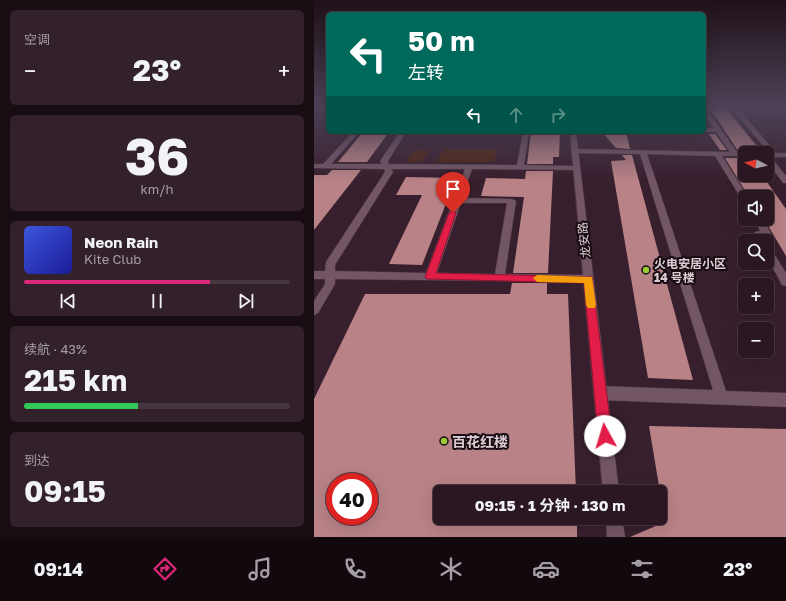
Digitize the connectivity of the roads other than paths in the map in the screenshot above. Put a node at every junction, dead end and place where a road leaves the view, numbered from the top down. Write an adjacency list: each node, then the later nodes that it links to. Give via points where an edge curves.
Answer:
1 (719, 131): 11 (street)
2 (751, 131): 7 (street)
3 (354, 134): 16 (street)
4 (402, 134): 17 (street, via 384,161)
5 (526, 134): 19 (street)
6 (572, 134): 8 (street, 龙安路)
7 (762, 146)
8 (574, 151): 9 (street); 20 (street, 龙安路)
9 (643, 152): 10 (street); 35 (street)
10 (718, 154): 11 (street); 22 (street)
11 (735, 154)
12 (774, 155): 13 (street)
13 (786, 155)
14 (774, 163): 21 (street)
15 (314, 166): 16 (street)
16 (325, 166): 17 (street)
17 (386, 166): 18 (street); 28 (street, via 389,172 330,265)
18 (469, 167): 19 (street); 23 (street)
19 (520, 168): 20 (street)
20 (576, 168): 31 (street, 龙安路)
21 (786, 181)
22 (740, 190)
23 (457, 200): 29 (street); 30 (street, via 512,201)
24 (762, 226): 25 (street, via 766,233)
25 (758, 234)
26 (774, 262): 32 (street)
27 (314, 275): 28 (street)
28 (330, 276): 29 (street); 33 (street, via 330,284)
29 (430, 277): 30 (street)
30 (499, 278): 31 (street)
31 (588, 279): 34 (street, 龙安路)
32 (786, 282)
33 (314, 310)
34 (600, 393): 35 (street); 37 (street, 龙安路)
35 (722, 398): 36 (street)
36 (786, 400)
37 (610, 485)
38 (615, 525): 39 (street)
39 (616, 537)

